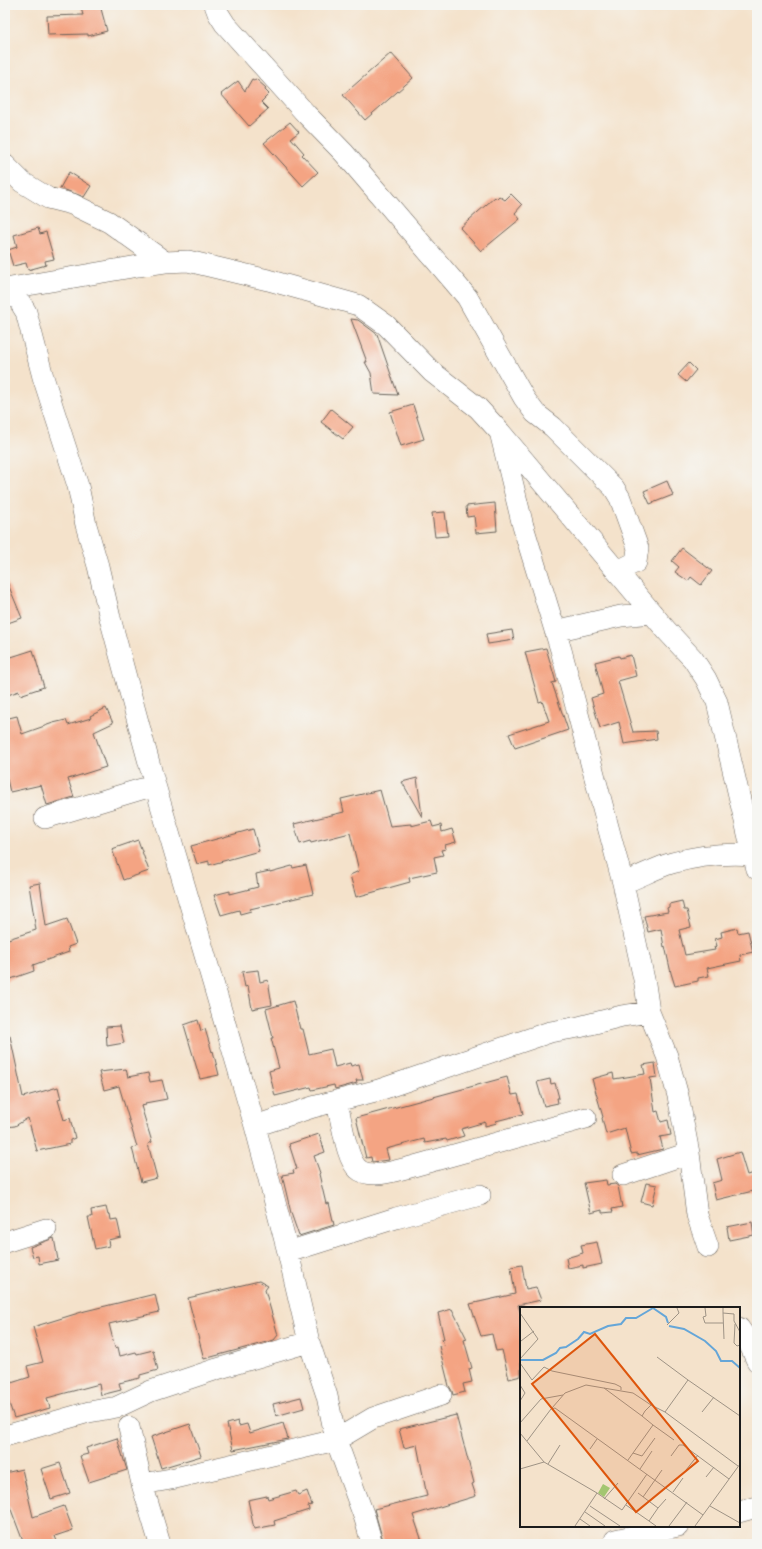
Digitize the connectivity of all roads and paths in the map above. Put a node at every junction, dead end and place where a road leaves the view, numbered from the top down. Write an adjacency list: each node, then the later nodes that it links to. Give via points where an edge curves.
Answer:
1 (215, 5): 7 (street, via 225,24 344,153 467,297 535,413 553,427 614,488 638,548 636,562)
2 (5, 165): 3 (street, via 22,182 48,198 72,204 109,222)
3 (165, 262): 4 (street); 6 (street, via 188,261 211,266 358,305 386,325 432,372 478,408)
4 (5, 289)
5 (5, 293): 10 (street, via 18,299 26,312 43,377 78,486)
6 (500, 432): 7 (street); 9 (street, via 523,526)
7 (618, 571): 8 (street)
8 (652, 613): 9 (street, via 621,616); 12 (street, via 692,659 717,702)
9 (555, 631): 13 (street)
10 (155, 785): 11 (street); 17 (street)
11 (45, 818)
12 (755, 862): 13 (street, via 737,854 713,856 674,863)
13 (623, 883): 14 (street)
14 (649, 1012): 15 (street, via 550,1032 379,1090); 18 (street, via 667,1056)
15 (336, 1101): 16 (street, via 348,1149 355,1165 359,1170 377,1174); 17 (street)
16 (586, 1118)
17 (255, 1126): 24 (street)
18 (689, 1153): 19 (street); 23 (street, via 697,1215)
19 (623, 1175)
20 (480, 1195): 24 (street)
21 (46, 1229): 22 (street)
22 (5, 1242)
23 (708, 1247)
24 (288, 1252): 26 (street)
25 (740, 1329): 27 (street)
26 (309, 1342): 30 (street, via 210,1371 151,1391 117,1407 89,1412); 31 (street, via 327,1396)
27 (757, 1360)
28 (441, 1395): 31 (street, via 373,1418)
29 (129, 1427): 32 (street)
30 (5, 1436)
31 (336, 1440): 32 (street); 38 (street)
32 (142, 1484): 37 (street)
33 (757, 1507): 34 (street)
34 (740, 1512)
35 (674, 1527): 36 (street)
36 (615, 1540)
37 (160, 1544)
38 (372, 1544)

